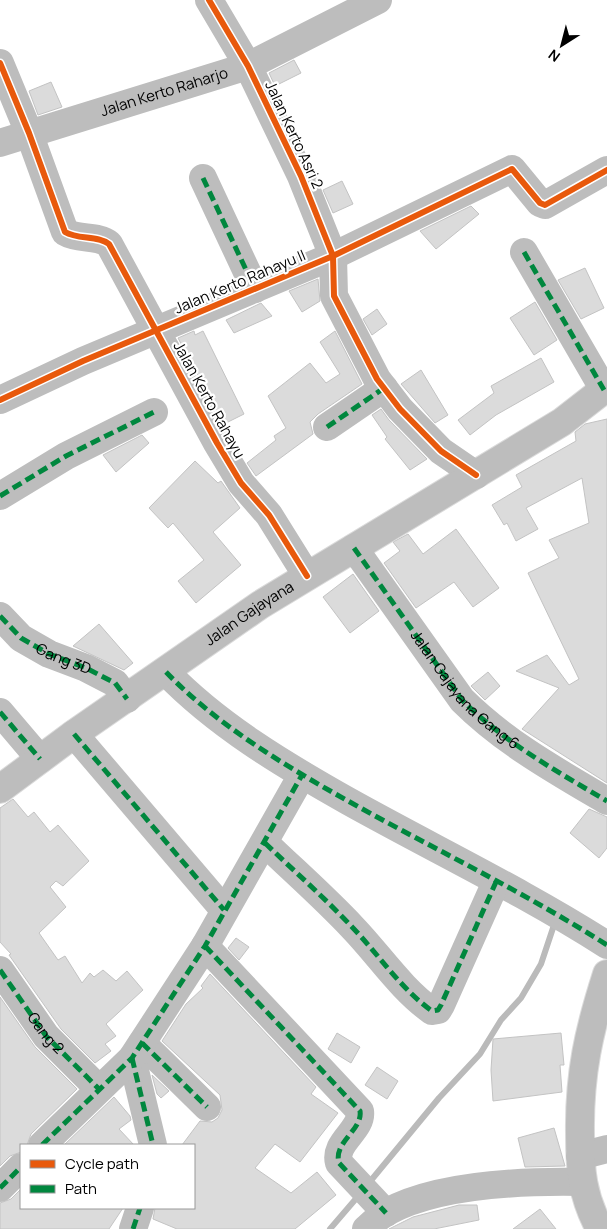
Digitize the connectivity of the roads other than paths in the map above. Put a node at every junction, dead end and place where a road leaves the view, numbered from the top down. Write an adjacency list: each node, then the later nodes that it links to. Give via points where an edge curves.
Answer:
1 (209, 0): 4 (street, Jalan Kerto Asri 2)
2 (378, 0): 4 (street, Jalan Kerto Raharjo)
3 (0, 63): 5 (street, Jalan Kerto Rahayu)
4 (248, 66): 5 (street, Jalan Kerto Raharjo); 10 (street, Jalan Kerto Asri 2, via 300,176)
5 (29, 133): 6 (street, Jalan Kerto Raharjo); 12 (street, Jalan Kerto Rahayu, via 65,232 109,244)
6 (0, 143)
7 (607, 170): 10 (street, Jalan Kerto Rahayu II, via 545,205 512,169)
8 (203, 178): 11 (street)
9 (524, 252): 14 (street)
10 (333, 256): 11 (street, Jalan Kerto Rahayu II); 13 (street, Jalan Kerto Asri 2, via 334,296)
11 (255, 289): 12 (street, Jalan Kerto Rahayu II)
12 (157, 330): 15 (street, Jalan Kerto Rahayu II); 21 (street, Jalan Kerto Rahayu, via 236,475 269,515)
13 (384, 388): 17 (street); 18 (street, Jalan Kerto Asri 2, via 441,451)
14 (605, 388): 18 (street, Jalan Gajayana, via 562,422)
15 (0, 400)
16 (154, 412): 19 (street, via 66,456)
17 (327, 427)
18 (476, 475): 20 (street, Jalan Gajayana)
19 (0, 496)
20 (354, 548): 21 (street, Jalan Gajayana); 30 (street, Jalan Gajayana Gang 6, via 462,700 479,717 537,759)
21 (307, 576): 23 (street, Jalan Gajayana)
22 (0, 616): 24 (street, Gang 3D, via 20,638 114,683)
23 (166, 672): 24 (street, Jalan Gajayana); 28 (street, via 227,725)
24 (128, 699): 26 (street, Jalan Gajayana)
25 (0, 712): 27 (street)
26 (74, 734): 27 (street, Jalan Gajayana); 33 (street)
27 (40, 759): 29 (street, Jalan Gajayana)
28 (302, 775): 31 (street); 32 (street)
29 (0, 789)
30 (607, 801)
31 (265, 843): 32 (street, via 432,1011 441,1005); 33 (street)
32 (496, 882): 34 (street, via 547,907)
33 (224, 910): 35 (street)
34 (607, 945)
35 (205, 946): 38 (street); 47 (street, via 360,1111 360,1118 338,1151 339,1163)
36 (0, 970): 39 (street, Gang 2, via 46,1036)
37 (607, 974): 45 (street, via 588,1035 581,1073)
38 (137, 1050): 39 (street); 40 (street); 42 (street)
39 (98, 1089): 41 (street)
40 (207, 1107)
41 (43, 1144)
42 (153, 1144)
43 (607, 1149): 45 (street)
44 (20, 1168): 46 (street)
45 (581, 1169): 47 (street); 50 (street, via 588,1206)
46 (0, 1188)
47 (370, 1205)
48 (140, 1209): 49 (street)
49 (133, 1229)
50 (600, 1229)

